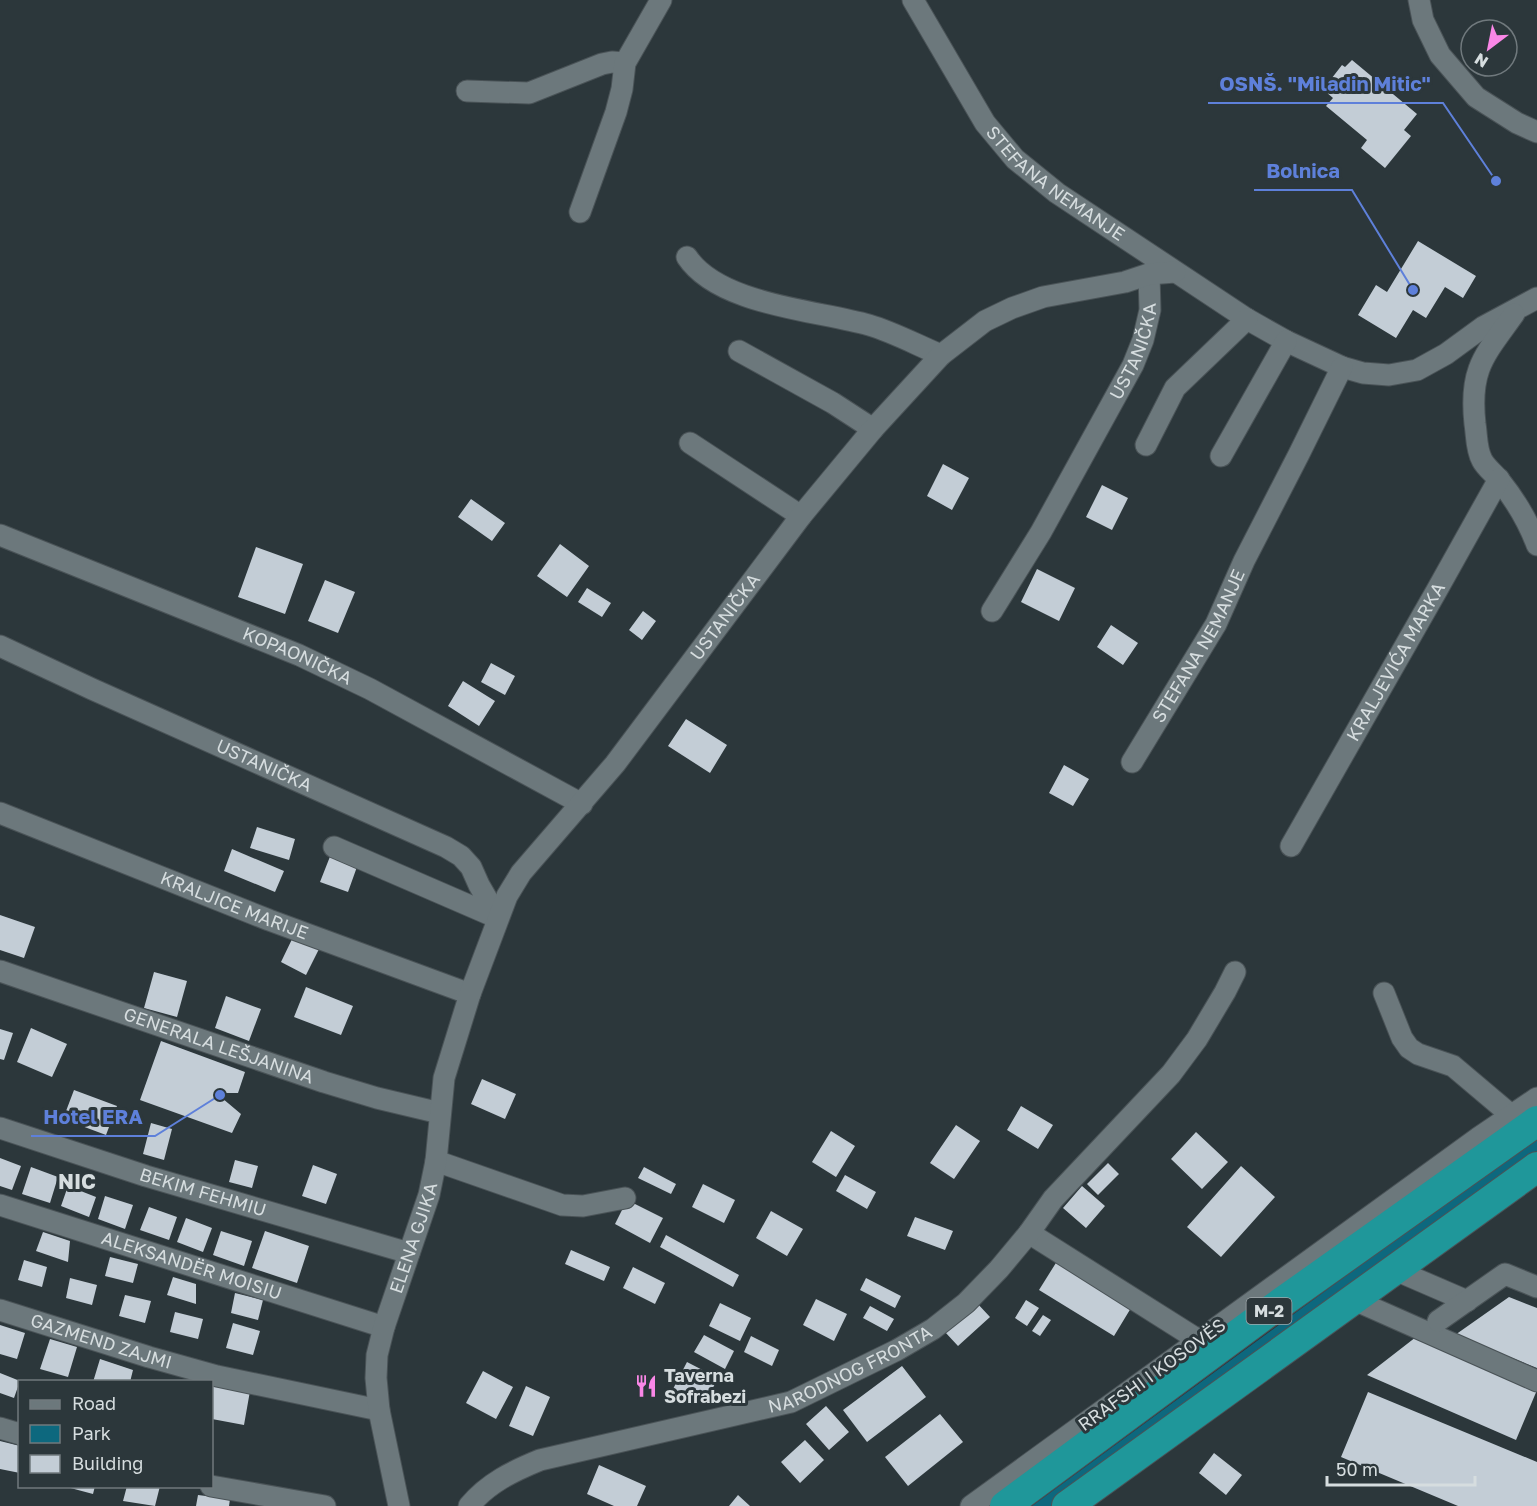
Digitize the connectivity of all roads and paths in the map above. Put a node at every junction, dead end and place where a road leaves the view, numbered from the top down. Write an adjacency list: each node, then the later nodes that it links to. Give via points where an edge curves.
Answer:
1 (661, 0): 4 (street)
2 (913, 0): 9 (street, STEFANA NEMANJE, via 985,123 1015,159 1057,193)
3 (1419, 0): 6 (street, via 1423,20 1440,55 1476,96)
4 (625, 63): 5 (street, via 602,64 529,93); 7 (street, via 616,112)
5 (467, 91)
6 (1537, 132)
7 (580, 212)
8 (687, 257): 16 (street, via 709,279 731,291 870,325)
9 (1175, 272): 10 (street, USTANIČKA); 13 (street, STEFANA NEMANJE)
10 (1149, 274): 16 (street, USTANIČKA, via 1043,297 1012,308 985,321); 26 (street, USTANIČKA, via 1150,310 1133,365 1041,532)
11 (1537, 298): 12 (street, STEFANA NEMANJE)
12 (1517, 310): 17 (street, STEFANA NEMANJE, via 1417,370 1389,375); 22 (street, via 1484,355 1474,380 1478,450)
13 (1247, 319): 14 (street, STEFANA NEMANJE); 20 (street, via 1175,388)
14 (1286, 340): 17 (street, STEFANA NEMANJE); 21 (street)
15 (739, 351): 18 (street)
16 (941, 355): 18 (street, USTANIČKA)
17 (1342, 367): 28 (street, STEFANA NEMANJE, via 1216,624)
18 (873, 429): 23 (street, USTANIČKA)
19 (690, 443): 23 (street)
20 (1146, 445)
21 (1221, 456)
22 (1498, 479): 25 (street, via 1528,522); 31 (street, KRALJEVIĆA MARKA)
23 (801, 516): 29 (street, USTANIČKA)
24 (0, 535): 29 (street, KOPAONIČKA, via 299,655)
25 (1537, 545)
26 (992, 611)
27 (0, 646): 34 (street, USTANIČKA, via 446,847 471,867)
28 (1132, 762)
29 (582, 804): 34 (street, USTANIČKA, via 521,873)
30 (0, 813): 38 (street, KRALJICE MARIJE, via 259,916)
31 (1291, 846)
32 (334, 847): 34 (street)
33 (382, 879): 34 (street)
34 (496, 922): 38 (street, USTANIČKA)
35 (0, 971): 40 (street, GENERALA LEŠJANINA, via 324,1082)
36 (1235, 972): 47 (street, NARODNOG FRONTA, via 1197,1039 1171,1074 1053,1199)
37 (1384, 993): 41 (street, via 1409,1048 1453,1066)
38 (470, 994): 40 (street, USTANIČKA, via 444,1078)
39 (1537, 1098): 41 (street, RRAFSHI I KOSOVËS)
40 (440, 1113): 43 (street, USTANIČKA)
41 (1524, 1118): 56 (street, RRAFSHI I KOSOVËS); 67 (highway, RRAFSHI I KOSOVËS / M-2)
42 (0, 1128): 48 (street, BEKIM FEHMIU, via 146,1176)
43 (436, 1161): 45 (street, ELENA GJIKA, via 561,1205 583,1206); 48 (street, ELENA GJIKA)
44 (1537, 1167): 49 (highway, M-2)
45 (625, 1198)
46 (0, 1205): 55 (street, ALEKSANDËR MOISIU)
47 (1029, 1233): 56 (street); 65 (street, NARODNOG FRONTA, via 966,1303 933,1329 792,1402 540,1460 512,1471)
48 (409, 1253): 55 (street, ELENA GJIKA)
49 (1393, 1269): 51 (highway, M-2); 52 (street)
50 (1537, 1287): 52 (street, via 1505,1274)
51 (1352, 1299): 57 (street); 62 (highway, M-2)
52 (1467, 1301): 54 (street)
53 (0, 1310): 58 (street, GAZMEND ZAJMI, via 218,1376)
54 (1438, 1321)
55 (384, 1327): 58 (street, ELENA GJIKA, via 377,1355)
56 (1200, 1341): 66 (street, RRAFSHI I KOSOVËS)
57 (1537, 1381)
58 (379, 1410): 64 (street, ELENA GJIKA)
59 (0, 1428): 60 (street)
60 (18, 1433)
61 (213, 1486): 63 (street)
62 (1082, 1502)
63 (325, 1506)
64 (399, 1506)
65 (469, 1506)
66 (972, 1506)
67 (1005, 1506)

